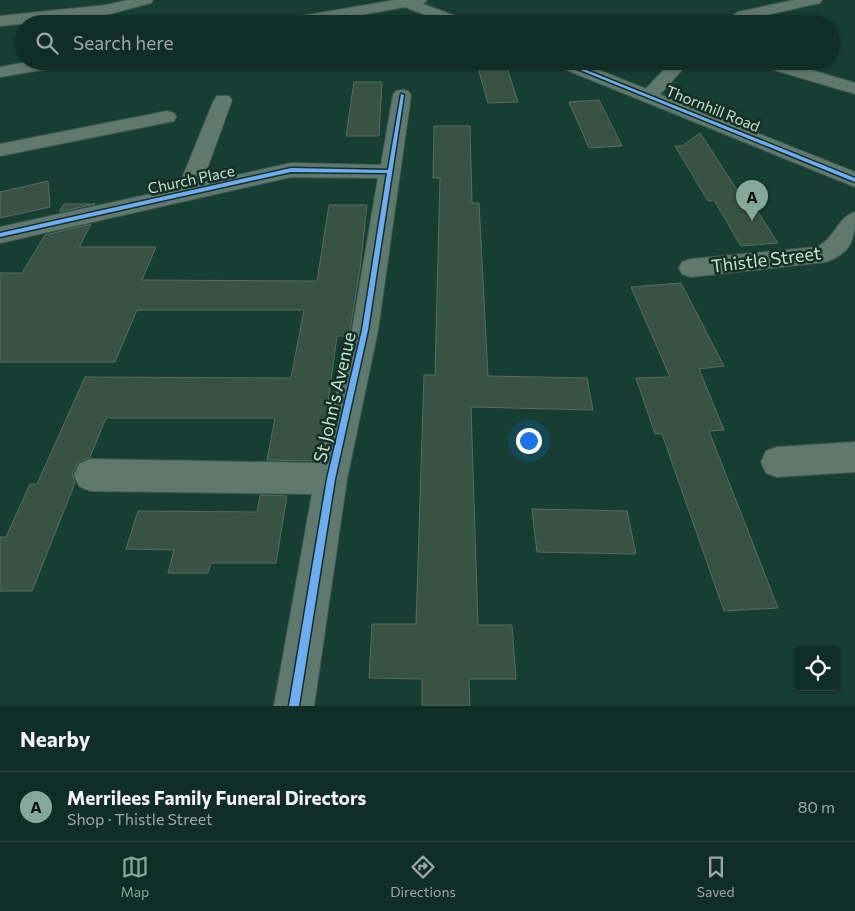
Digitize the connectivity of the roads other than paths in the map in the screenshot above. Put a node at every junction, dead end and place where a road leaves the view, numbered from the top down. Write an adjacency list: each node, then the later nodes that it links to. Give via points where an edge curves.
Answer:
1 (146, 0): 4 (street, via 106,10)
2 (815, 0): 7 (street)
3 (414, 1): 5 (street); 6 (street)
4 (58, 15)
5 (335, 15)
6 (444, 15)
7 (742, 15)
8 (15, 19): 9 (street)
9 (0, 21)
10 (15, 69): 14 (street)
11 (583, 70): 17 (street, Thornhill Road)
12 (674, 70): 17 (street)
13 (793, 70): 15 (street)
14 (0, 72)
15 (855, 89)
16 (402, 95): 21 (street, St John's Avenue)
17 (649, 96): 22 (street, Thornhill Road)
18 (223, 100): 23 (street)
19 (167, 117): 20 (street)
20 (0, 150)
21 (389, 172): 23 (street, Church Place, via 291,170); 30 (street, St John's Avenue, via 365,330)
22 (855, 180)
23 (188, 193): 25 (street, Church Place)
24 (855, 220): 26 (street, Thistle Street, via 832,251 818,256)
25 (0, 234)
26 (691, 268)
27 (855, 457): 28 (street)
28 (777, 462)
29 (90, 475): 30 (street, St John's Avenue)
30 (331, 479): 31 (street, St John's Avenue)
31 (294, 706)

